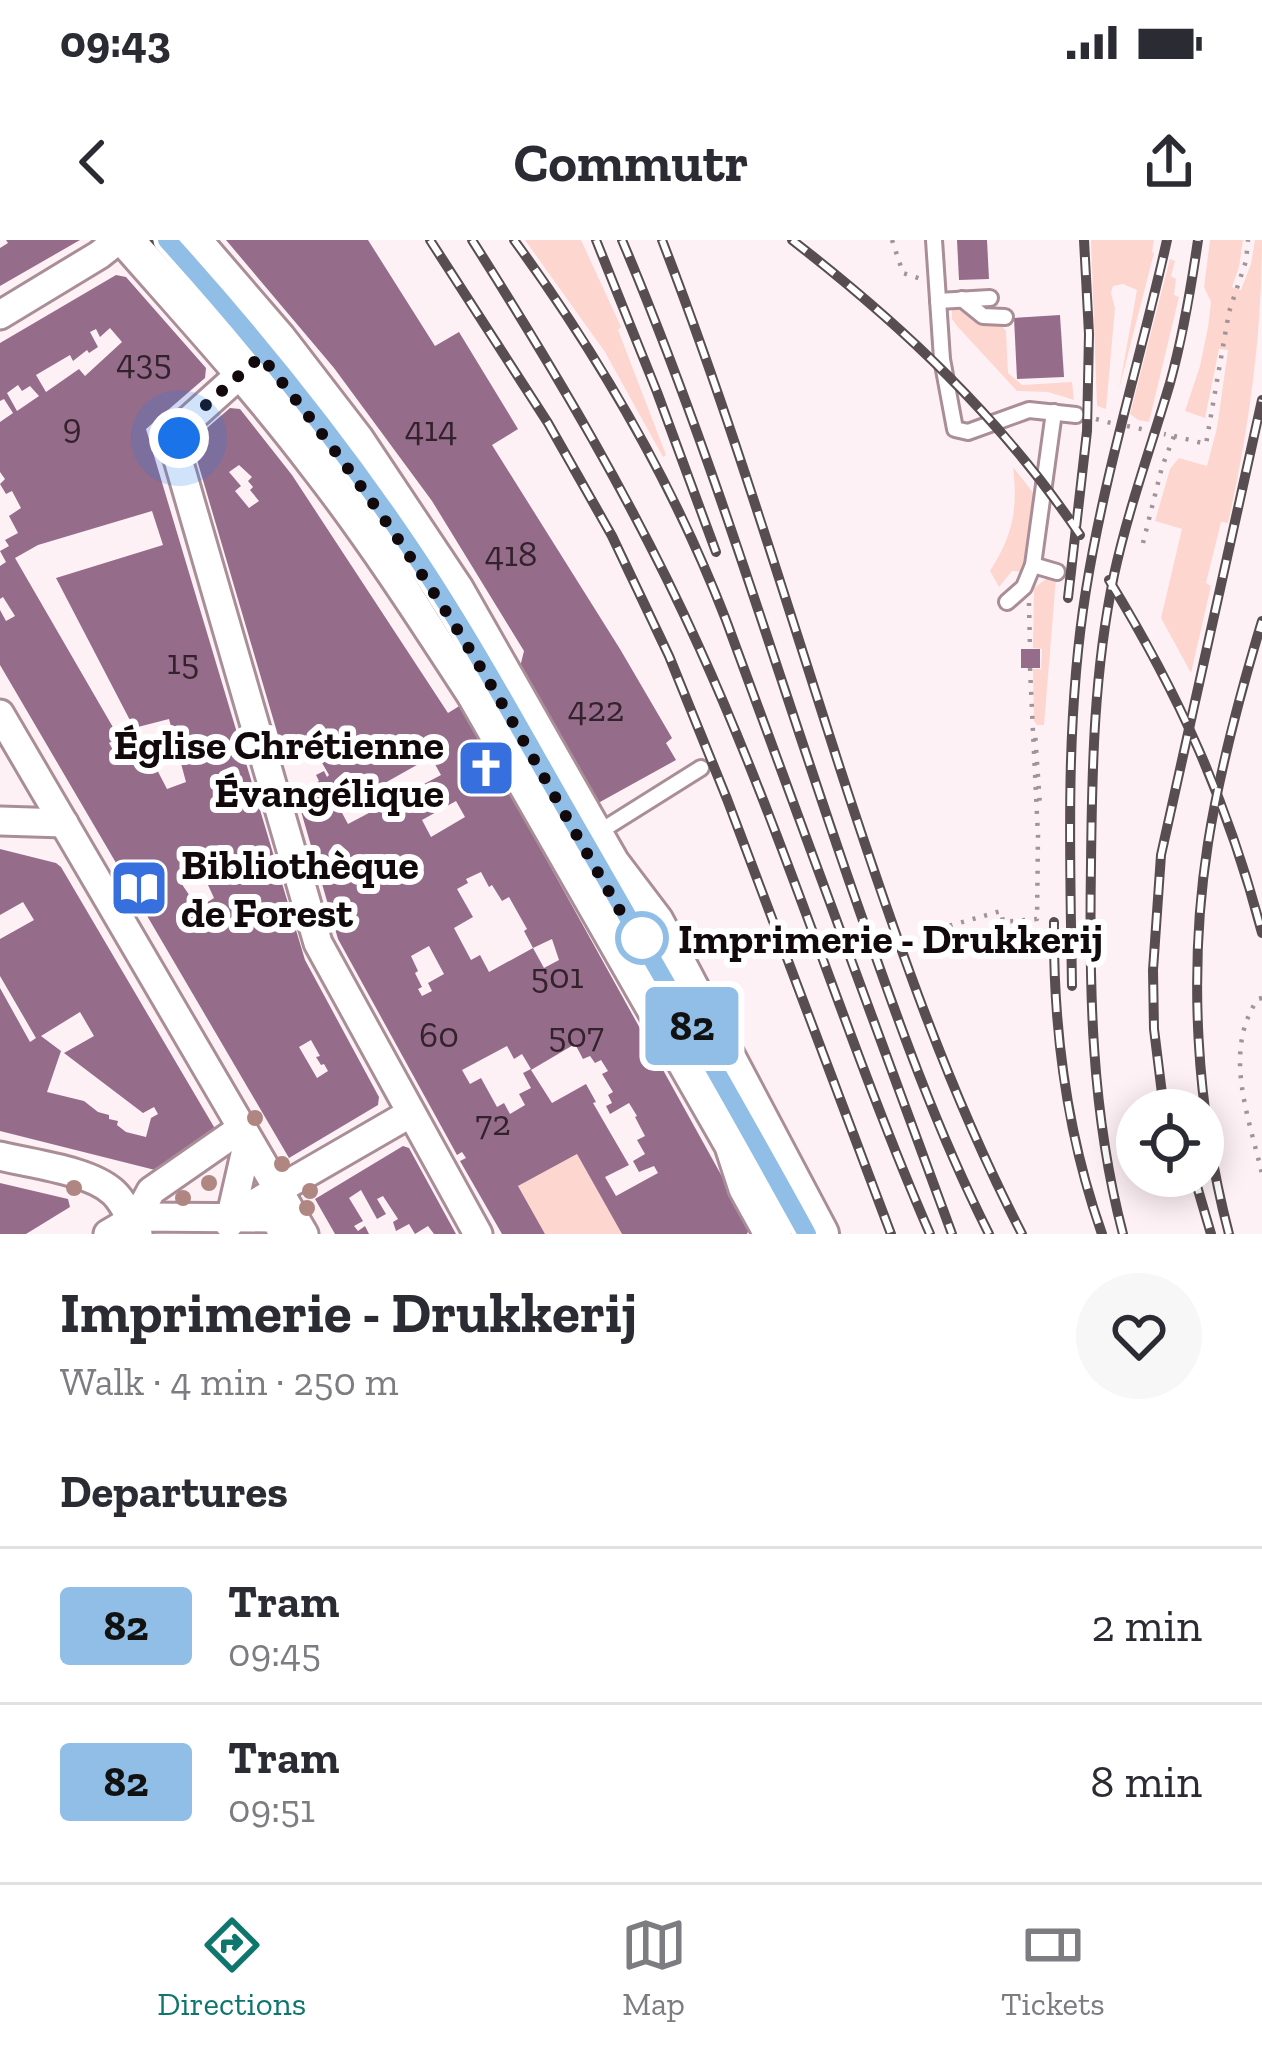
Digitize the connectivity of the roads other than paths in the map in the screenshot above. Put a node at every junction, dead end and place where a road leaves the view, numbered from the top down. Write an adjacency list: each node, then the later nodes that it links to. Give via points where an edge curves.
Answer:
1 (122, 240): 8 (street); 10 (main road)
2 (160, 240): 10 (lane)
3 (192, 240): 10 (main road)
4 (934, 240): 7 (lane)
5 (990, 298): 6 (lane)
6 (962, 299): 7 (lane); 9 (lane, via 983,316)
7 (938, 301): 11 (lane, via 955,429 968,432 1017,412)
8 (0, 315)
9 (1005, 317)
10 (261, 356): 16 (main road, via 356,440); 17 (lane, via 371,500); 26 (street, via 188,421 177,456 318,943); 32 (main road, via 321,469 475,693 733,1144 747,1187)
11 (1054, 412): 12 (lane); 13 (lane)
12 (1076, 415)
13 (1033, 565): 14 (lane); 15 (lane)
14 (1058, 572)
15 (1007, 602)
16 (467, 615): 18 (lane); 25 (main road)
17 (471, 653)
18 (482, 671)
19 (500, 701): 21 (lane)
20 (0, 714): 24 (street)
21 (508, 716)
22 (701, 768): 25 (lane)
23 (0, 821): 24 (street)
24 (64, 823): 29 (street)
25 (594, 836): 32 (main road, via 655,922)
26 (411, 1113): 29 (street); 35 (street)
27 (739, 1123): 32 (lane)
28 (0, 1156): 30 (street, via 96,1181 121,1202)
29 (278, 1191): 31 (street); 34 (street)
30 (129, 1226): 31 (street); 31 (street, via 144,1180 239,1144)
31 (229, 1226): 33 (street, via 273,1218)
32 (798, 1229)
33 (285, 1234)
34 (304, 1234)
35 (478, 1234)

